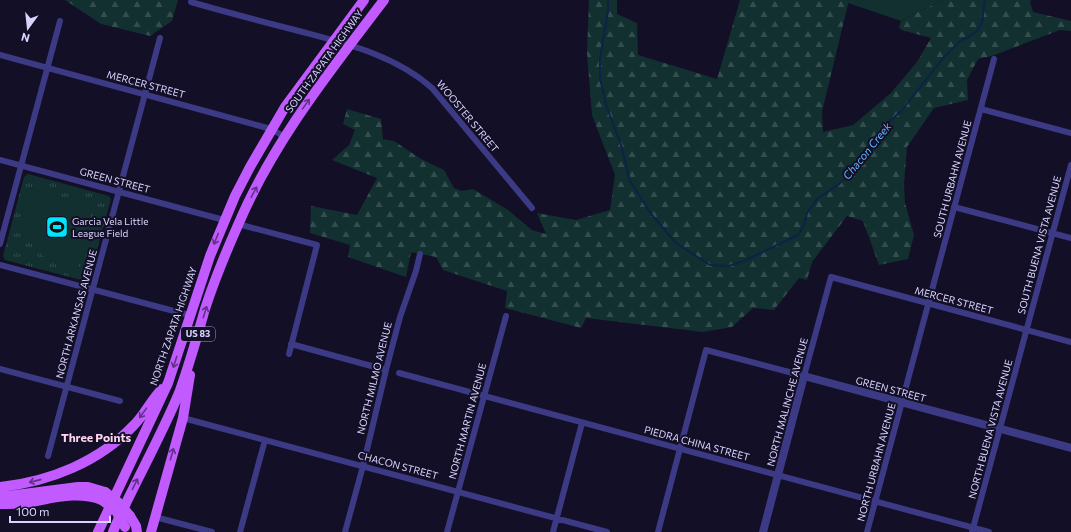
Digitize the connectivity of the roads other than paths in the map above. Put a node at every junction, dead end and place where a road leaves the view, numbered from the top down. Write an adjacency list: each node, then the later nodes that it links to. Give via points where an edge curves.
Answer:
1 (364, 0): 6 (main road, SOUTH ZAPATA HIGHWAY / US 83)
2 (384, 0): 7 (main road, SOUTH ZAPATA HIGHWAY / US 83)
3 (191, 2): 6 (street, WOOSTER STREET)
4 (60, 21): 10 (street)
5 (160, 38): 11 (street, NORTH ARKANSAS AVENUE)
6 (333, 41): 7 (street, WOOSTER STREET); 13 (main road, SOUTH ZAPATA HIGHWAY / US 83)
7 (350, 45): 15 (main road, SOUTH ZAPATA HIGHWAY / US 83, one-way to 7); 21 (street, WOOSTER STREET, via 410,71 427,83)
8 (0, 55): 10 (street, MERCER STREET)
9 (994, 59): 12 (street, SOUTH URBAHN AVENUE)
10 (48, 68): 11 (street, MERCER STREET); 18 (street)
11 (145, 94): 13 (street, MERCER STREET); 19 (street, NORTH ARKANSAS AVENUE)
12 (981, 109): 14 (street); 20 (street, SOUTH URBAHN AVENUE)
13 (272, 129): 15 (street, MERCER STREET); 22 (main road, NORTH ZAPATA HIGHWAY / US 83)
14 (1071, 133)
15 (285, 137): 23 (main road, US 83, one-way to 15)
16 (0, 160): 18 (street, GREEN STREET)
17 (1071, 165): 24 (street, SOUTH BUENA VISTA AVENUE)
18 (21, 166): 19 (street, GREEN STREET); 26 (street)
19 (119, 192): 22 (street, GREEN STREET); 30 (street, NORTH ARKANSAS AVENUE)
20 (954, 207): 24 (street); 31 (street, SOUTH URBAHN AVENUE)
21 (532, 208)
22 (224, 220): 32 (main road, NORTH ZAPATA HIGHWAY / US 83, one-way to 32)
23 (238, 224): 35 (main road, US 83, one-way to 23); 37 (street, via 317,245)
24 (1052, 233): 25 (street); 34 (street, SOUTH BUENA VISTA AVENUE)
25 (1071, 238)
26 (0, 244)
27 (420, 254): 40 (street, NORTH MILMO AVENUE)
28 (0, 265): 30 (street)
29 (831, 277): 31 (street, MERCER STREET); 42 (street, NORTH MALINCHE AVENUE)
30 (94, 290): 32 (street); 44 (street, NORTH ARKANSAS AVENUE)
31 (929, 304): 34 (street, MERCER STREET); 47 (street, NORTH URBAHN AVENUE)
32 (189, 315): 43 (main road, NORTH ZAPATA HIGHWAY / US 83, one-way to 43)
33 (506, 316): 45 (street, NORTH MARTIN AVENUE)
34 (1027, 330): 36 (street, MERCER STREET); 50 (street, NORTH BUENA VISTA AVENUE)
35 (198, 336): 48 (main road); 68 (main road, US 83, one-way to 35, via 167,420)
36 (1071, 342)
37 (291, 344): 38 (street); 40 (street)
38 (289, 354)
39 (0, 369): 44 (street)
40 (386, 370): 55 (street, NORTH MILMO AVENUE)
41 (399, 374): 45 (street, PIEDRA CHINA STREET)
42 (804, 376): 47 (street, GREEN STREET); 53 (street, GREEN STREET, via 706,350); 56 (street, NORTH MALINCHE AVENUE)
43 (168, 383): 57 (main road, one-way to 57, via 120,439 92,458 39,480); 67 (main road, NORTH ZAPATA HIGHWAY / US 83)
44 (67, 386): 46 (street); 54 (street, NORTH ARKANSAS AVENUE)
45 (484, 397): 49 (street, PIEDRA CHINA STREET); 58 (street, NORTH MARTIN AVENUE)
46 (120, 401)
47 (902, 403): 50 (street, GREEN STREET); 61 (street, NORTH URBAHN AVENUE)
48 (183, 418): 51 (street, CHACON STREET); 63 (main road, one-way to 48)
49 (582, 423): 53 (street, PIEDRA CHINA STREET); 64 (street)
50 (1000, 429): 52 (street, GREEN STREET); 66 (street, NORTH BUENA VISTA AVENUE)
51 (265, 440): 55 (street, CHACON STREET); 72 (street)
52 (1071, 448)
53 (679, 449): 56 (street, PIEDRA CHINA STREET); 77 (street)
54 (48, 456)
55 (363, 466): 58 (street, CHACON STREET); 73 (street, NORTH MILMO AVENUE)
56 (778, 475): 61 (street, PIEDRA CHINA STREET); 78 (street, NORTH MALINCHE AVENUE)
57 (0, 487)
58 (458, 492): 64 (street, CHACON STREET); 74 (street, NORTH MARTIN AVENUE)
59 (103, 496): 60 (main road, via 88,487 78,487); 62 (main road, via 72,495); 65 (main road, bridge, via 116,511); 69 (main road, bridge, via 119,503 130,516)
60 (0, 498)
61 (876, 502): 66 (street, PIEDRA CHINA STREET); 79 (street, NORTH URBAHN AVENUE)
62 (0, 504)
63 (155, 516): 70 (main road); 71 (street)
64 (557, 518): 75 (street); 76 (street, CHACON STREET)
65 (126, 529)
66 (973, 530): 80 (street, PIEDRA CHINA STREET)
67 (98, 532)
68 (113, 532)
69 (137, 532)
70 (150, 532)
71 (212, 532)
72 (240, 532)
73 (345, 532)
74 (447, 532)
75 (553, 532)
76 (607, 532)
77 (658, 532)
78 (763, 532)
79 (867, 532)
80 (989, 532)

